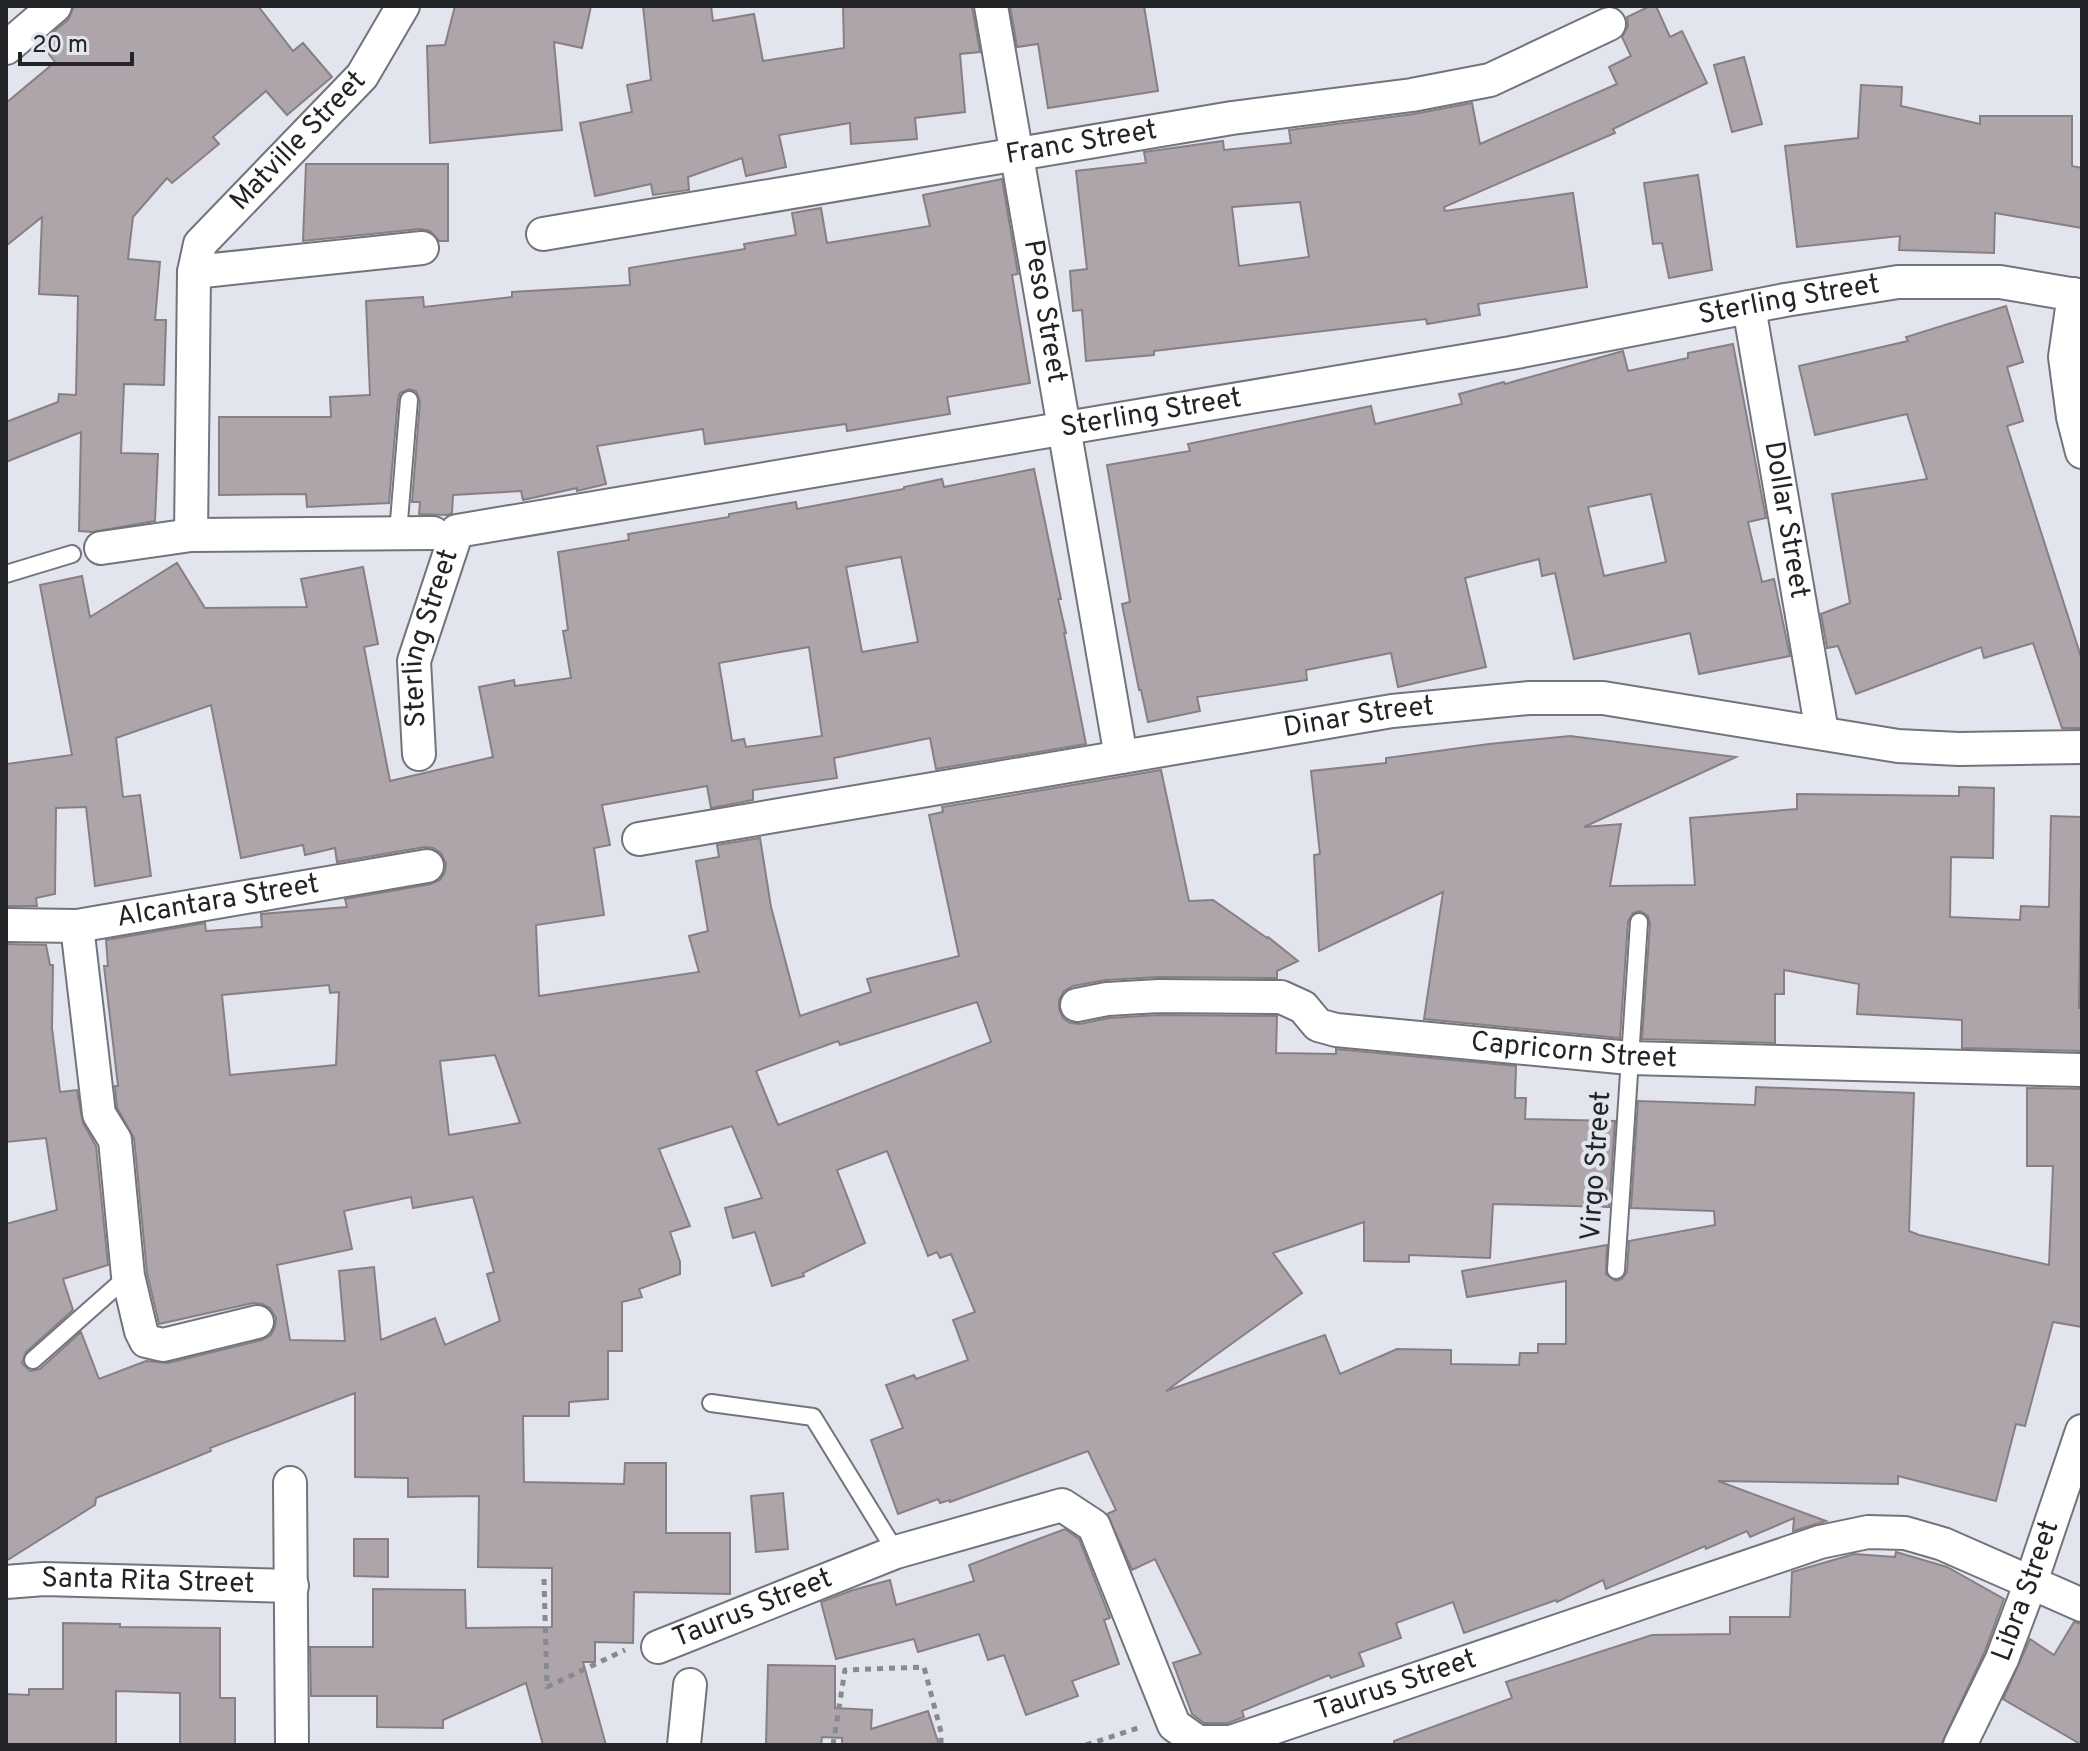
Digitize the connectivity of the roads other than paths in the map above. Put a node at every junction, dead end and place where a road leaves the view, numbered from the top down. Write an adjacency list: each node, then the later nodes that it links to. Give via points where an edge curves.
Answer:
1 (55, 6): 5 (street)
2 (403, 6): 9 (street, Matville Street, via 362,76 200,244)
3 (991, 6): 6 (street, Peso Street)
4 (1609, 24): 6 (street, Franc Street, via 1490,80)
5 (6, 48)
6 (1017, 154): 7 (street, Franc Street); 13 (street, Peso Street)
7 (543, 234)
8 (422, 248): 9 (street)
9 (194, 272): 17 (street, Matville Street)
10 (2078, 295): 11 (street, Sterling Street, via 2000,282 1898,282); 14 (street, via 2065,357)
11 (1749, 307): 13 (street, Sterling Street); 20 (street, Dollar Street)
12 (409, 400): 16 (lane)
13 (1064, 428): 15 (street, Sterling Street); 23 (street, Peso Street)
14 (2082, 452)
15 (445, 532): 16 (street); 22 (street, Sterling Street, via 414,661)
16 (398, 533): 17 (street)
17 (191, 535): 18 (street)
18 (87, 551): 19 (lane)
19 (6, 574)
20 (1822, 732): 21 (street, Dinar Street, via 1913,747); 23 (street, Dinar Street, via 1603,698 1529,698 1392,711)
21 (2082, 747)
22 (419, 754)
23 (1121, 757): 24 (street, Dinar Street)
24 (639, 839)
25 (427, 866): 28 (street, Alcantara Street)
26 (1639, 922): 30 (lane, Virgo Street)
27 (6, 925): 28 (street, Alcantara Street)
28 (77, 926): 33 (street, via 99,1114 115,1140)
29 (1077, 1005): 30 (street, Capricorn Street, via 1159,996 1281,997 1303,1007 1318,1025 1336,1030)
30 (1630, 1058): 31 (street, Capricorn Street); 32 (lane, Virgo Street)
31 (2082, 1070)
32 (1616, 1270)
33 (128, 1276): 34 (street, via 141,1331 153,1344); 35 (lane)
34 (257, 1322)
35 (33, 1360)
36 (711, 1403): 40 (lane, via 813,1417)
37 (2082, 1431): 38 (street, Libra Street)
38 (2076, 1474): 42 (street, Libra Street)
39 (290, 1483): 43 (street, Santa Rita Street)
40 (896, 1552): 42 (street, Taurus Street, via 1062,1505 1094,1526 1174,1725 1198,1742 1231,1742 1820,1542 1868,1532 1905,1533 1943,1544); 45 (street, Taurus Street)
41 (6, 1582): 43 (street, Santa Rita Street)
42 (2031, 1582): 44 (street, Taurus Street); 49 (street, Libra Street, via 2002,1659)
43 (292, 1586): 47 (street, Santa Rita Street)
44 (2082, 1605)
45 (658, 1647)
46 (690, 1685): 48 (street)
47 (292, 1745)
48 (684, 1745)
49 (1960, 1745)

